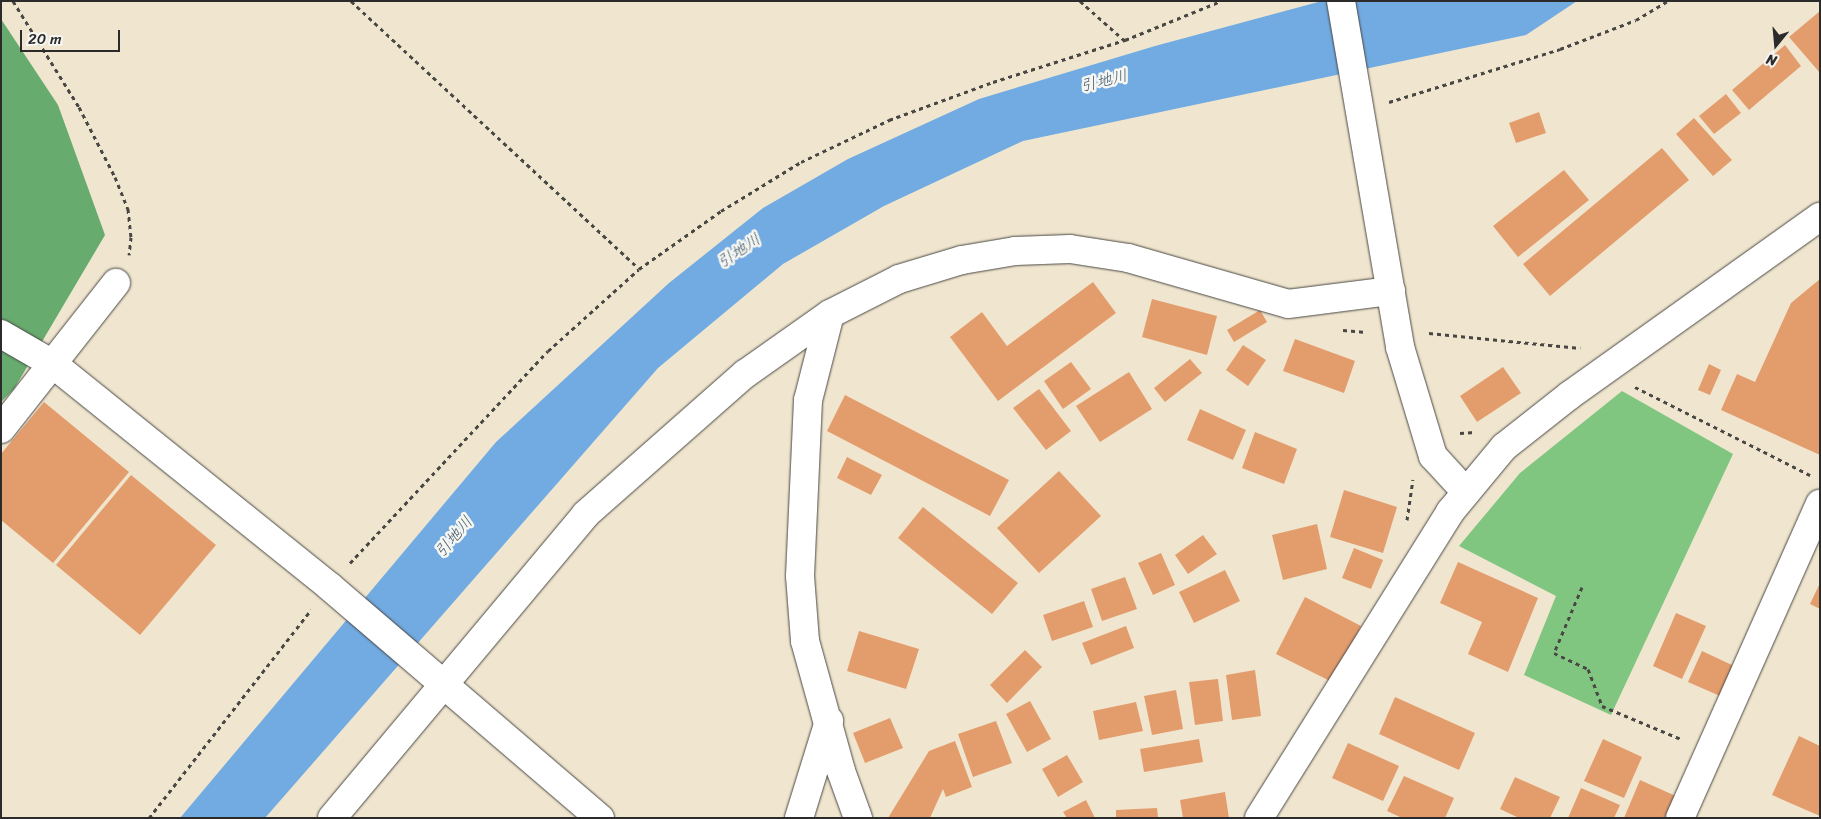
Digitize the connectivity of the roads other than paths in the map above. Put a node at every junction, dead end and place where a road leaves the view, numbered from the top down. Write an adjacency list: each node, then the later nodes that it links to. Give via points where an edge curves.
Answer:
1 (1341, 1): 4 (street)
2 (1820, 217): 9 (street, via 1570,395 1504,448)
3 (116, 283): 7 (street)
4 (1391, 291): 5 (street, via 1288,304 1128,258 1070,249 1024,250 962,260 899,279); 9 (street, via 1400,347 1433,456)
5 (830, 314): 11 (street, via 745,374 586,514); 12 (street, via 808,400 800,576 805,641)
6 (1, 334): 7 (street)
7 (53, 364): 8 (street); 11 (street, via 329,586)
8 (1, 429)
9 (1466, 492): 17 (street, via 1450,512)
10 (1820, 504): 18 (street)
11 (446, 685): 13 (street); 14 (street)
12 (829, 721): 15 (street); 16 (street)
13 (332, 818)
14 (600, 818)
15 (799, 818)
16 (858, 818)
17 (1259, 818)
18 (1680, 818)

